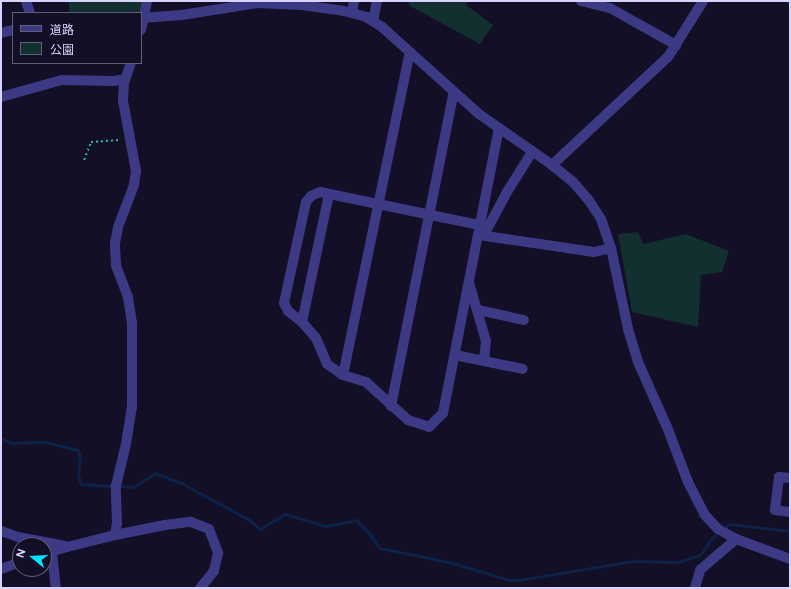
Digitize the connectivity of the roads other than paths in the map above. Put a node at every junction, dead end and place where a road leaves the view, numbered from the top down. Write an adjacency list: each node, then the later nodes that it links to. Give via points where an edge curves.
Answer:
1 (26, 1): 9 (street)
2 (147, 1): 11 (street)
3 (354, 1): 10 (street)
4 (376, 1): 12 (street)
5 (581, 1): 15 (street, via 610,8)
6 (703, 1): 15 (street)
7 (323, 4): 8 (street); 10 (street)
8 (224, 5): 11 (street, via 182,15)
9 (30, 12)
10 (352, 13): 12 (street)
11 (142, 18)
12 (373, 21): 16 (street)
13 (12, 30): 14 (street)
14 (1, 33)
15 (676, 45): 23 (street, via 668,57)
16 (410, 52): 19 (street); 25 (street)
17 (131, 64): 18 (street)
18 (125, 79): 20 (street, via 62,80); 41 (street, via 123,101 136,171 115,243 116,264 128,297 132,323 132,407 116,486)
19 (454, 92): 21 (street); 26 (street)
20 (1, 97)
21 (499, 128): 22 (street); 27 (street)
22 (532, 152): 23 (street); 27 (street)
23 (552, 165): 28 (street, via 573,182 588,199 601,219)
24 (329, 194): 25 (street); 32 (street); 32 (street, via 320,192 306,202 284,303 288,311)
25 (379, 203): 26 (street); 36 (street)
26 (429, 214): 27 (street); 37 (street)
27 (481, 232): 28 (street, via 594,252); 29 (street)
28 (611, 248): 42 (street, via 628,329 638,362 688,482 704,514 718,529)
29 (469, 283): 30 (street); 33 (street)
30 (478, 310): 31 (street); 34 (street, via 486,341)
31 (524, 320)
32 (302, 322): 36 (street, via 316,338 327,364)
33 (454, 355): 34 (street); 37 (street, via 443,413 429,426 408,420)
34 (484, 361): 35 (street)
35 (523, 369)
36 (343, 374): 37 (street, via 366,382)
37 (391, 406)
38 (790, 478): 39 (street, via 779,477 775,510)
39 (790, 512)
40 (1, 531): 43 (street)
41 (115, 536): 43 (street); 50 (street, via 191,522 209,529 218,553 214,571)
42 (736, 539): 45 (street); 51 (street, via 700,570)
43 (67, 547): 44 (street)
44 (52, 552)
45 (790, 559)
46 (12, 565): 47 (street)
47 (1, 569)
48 (52, 570): 49 (street)
49 (56, 588)
50 (200, 588)
51 (695, 588)

